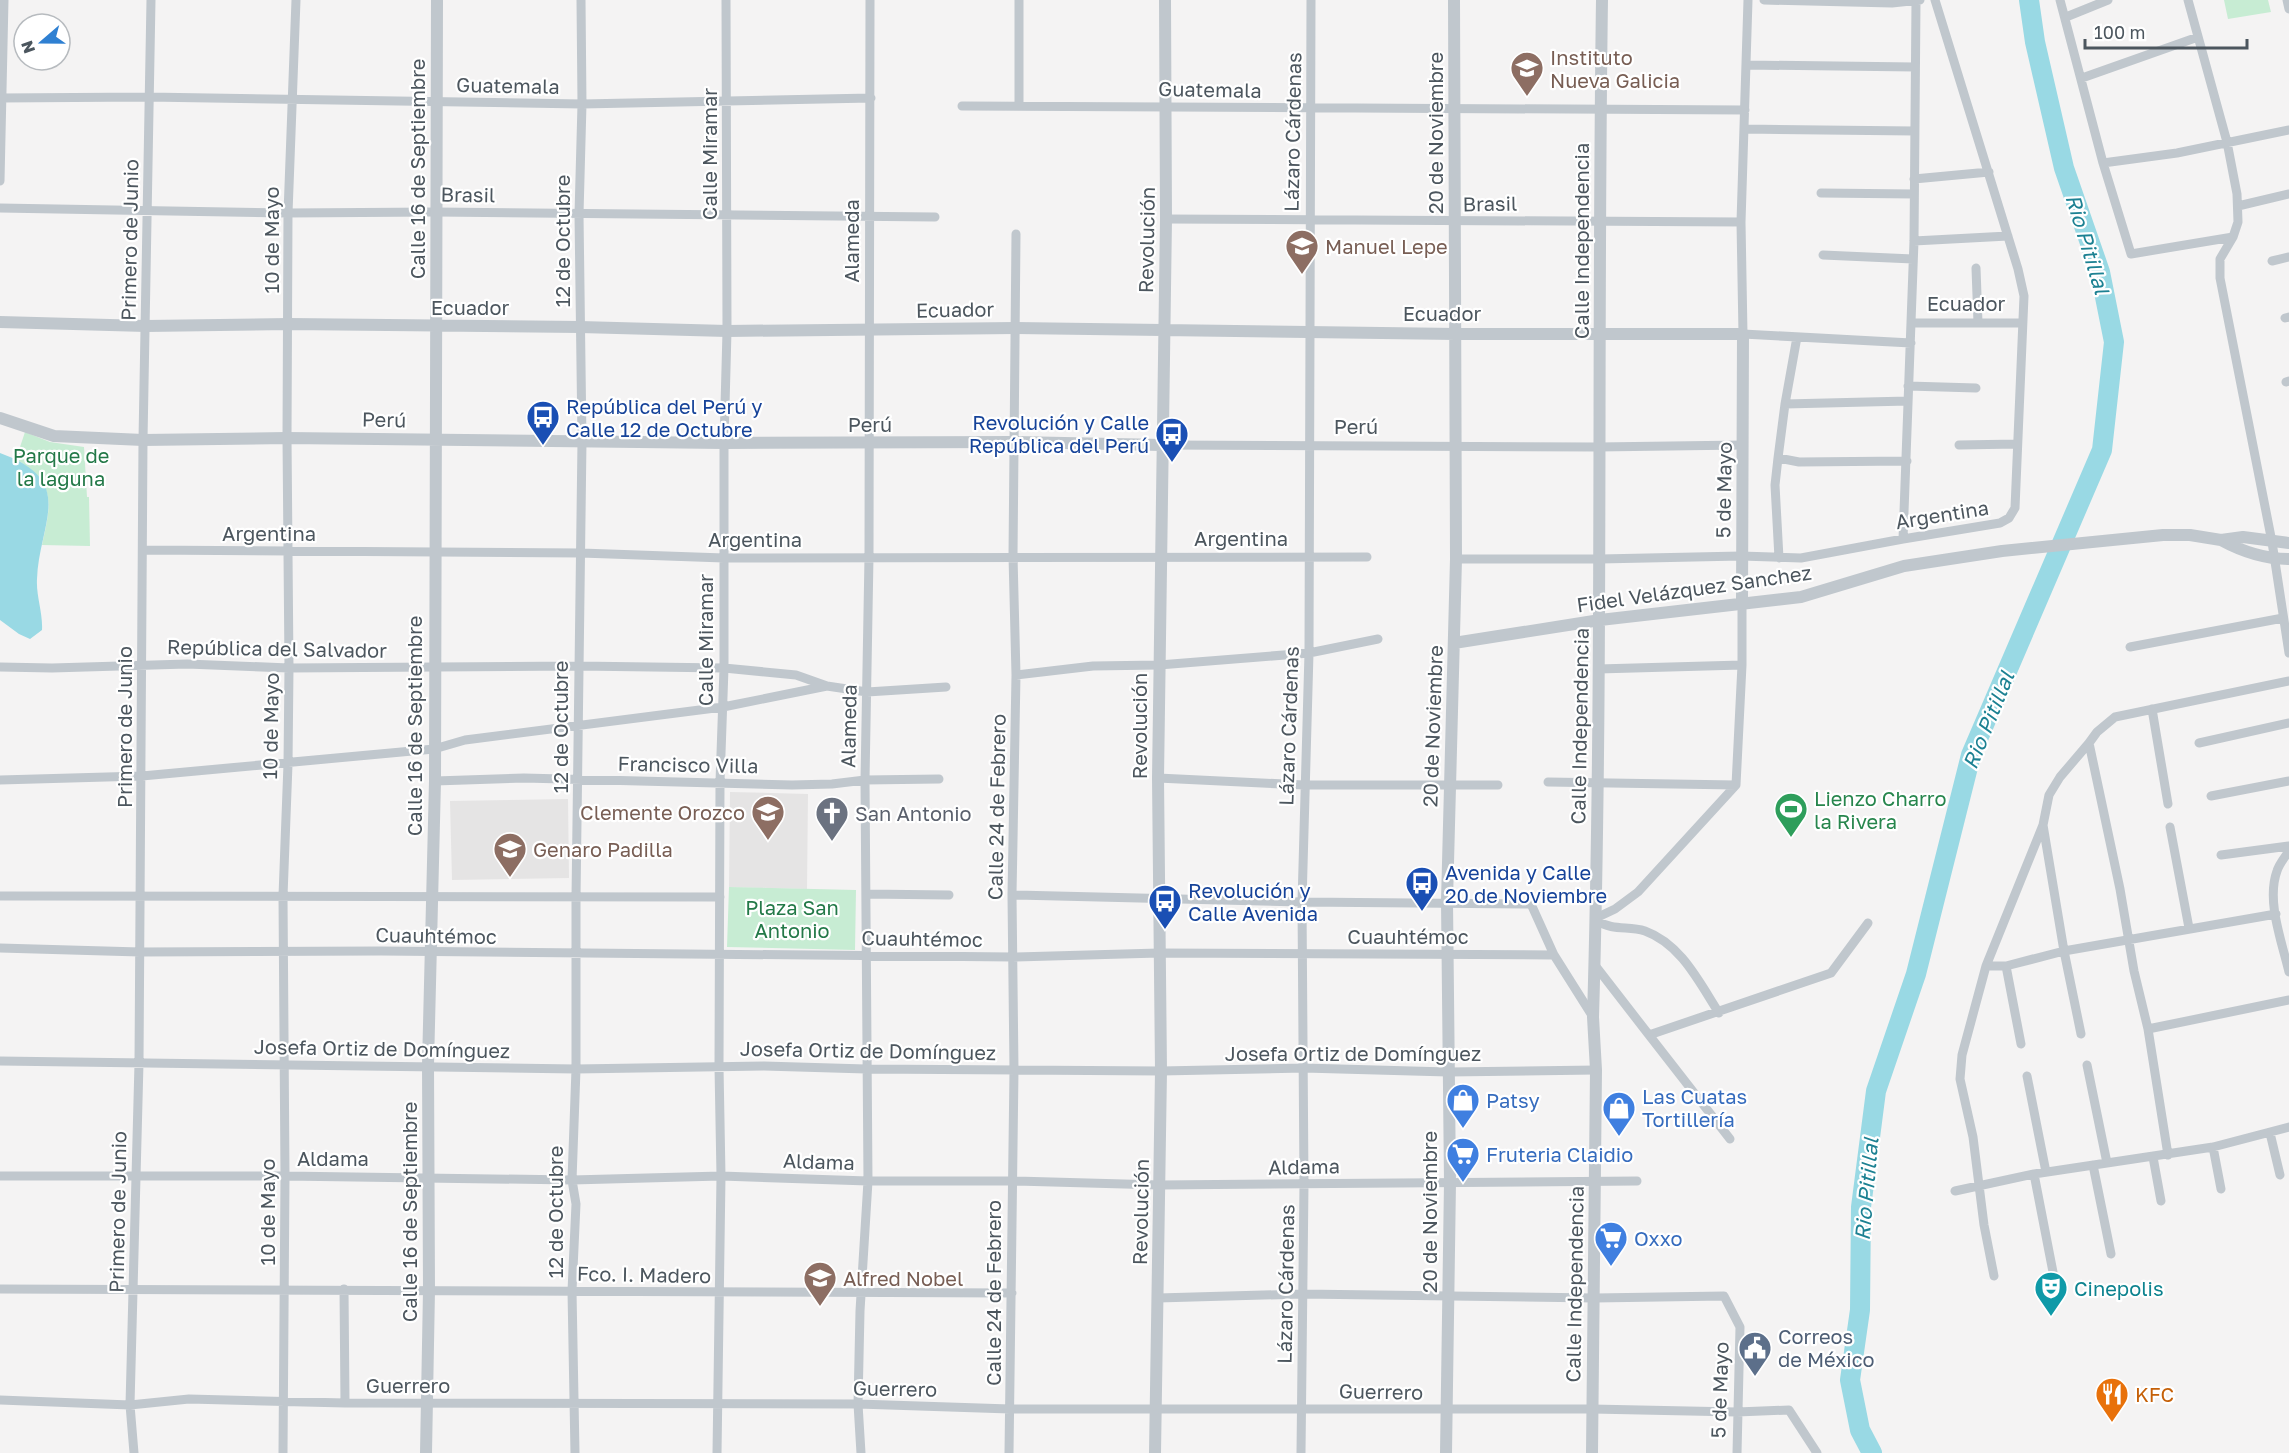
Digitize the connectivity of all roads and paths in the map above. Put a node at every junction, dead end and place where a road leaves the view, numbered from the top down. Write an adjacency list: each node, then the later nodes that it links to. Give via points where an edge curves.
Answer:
1 (4, 0): 29 (street)
2 (151, 0): 28 (street, Primero de Junio)
3 (296, 0): 31 (street, 10 de Mayo)
4 (437, 0): 33 (street, Calle 16 de Septiembre)
5 (581, 0): 34 (street, 12 de Octubre)
6 (726, 0): 32 (street, Calle Miramar)
7 (870, 0): 30 (street, Alameda)
8 (1019, 0): 35 (street)
9 (1165, 0): 37 (street, Revolución)
10 (1311, 0): 38 (street, Lázaro Cárdenas)
11 (1454, 0): 39 (street, 20 de Noviembre)
12 (1602, 0): 40 (street, Calle Independencia)
13 (1748, 0): 25 (street, 5 de Mayo)
14 (1764, 0): 21 (street)
15 (1935, 0): 47 (street, Argentina)
16 (2060, 0): 23 (street)
17 (2108, 0): 23 (street)
18 (2188, 0): 24 (street)
19 (2287, 0): 22 (street)
20 (1918, 1): 21 (street); 26 (street)
21 (1891, 2)
22 (2289, 9)
23 (2066, 17): 27 (street)
24 (2198, 37): 27 (street); 45 (street)
25 (1747, 64): 26 (street); 41 (street, 5 de Mayo)
26 (1915, 67): 44 (street)
27 (2082, 78): 46 (street)
28 (148, 97): 29 (street, Guatemala); 31 (street, Guatemala); 55 (street, Primero de Junio)
29 (1, 98): 49 (street)
30 (871, 98): 32 (street, Guatemala); 60 (street, Alameda)
31 (292, 99): 33 (street, Guatemala); 57 (street, 10 de Mayo)
32 (728, 100): 34 (street, Guatemala); 59 (street, Calle Miramar)
33 (436, 103): 34 (street, Guatemala); 56 (street, Calle 16 de Septiembre)
34 (582, 104): 58 (street, 12 de Octubre)
35 (1019, 105): 36 (street, Guatemala); 37 (street, Guatemala)
36 (962, 106)
37 (1166, 107): 38 (street, Guatemala); 62 (street, Revolución)
38 (1310, 108): 39 (street, Guatemala); 63 (street, Lázaro Cárdenas)
39 (1453, 108): 40 (street, Guatemala); 65 (street, 20 de Noviembre)
40 (1600, 109): 41 (street, Guatemala); 64 (street, Calle Independencia)
41 (1745, 110): 42 (street, 5 de Mayo)
42 (1745, 129): 44 (street); 66 (street, 5 de Mayo)
43 (2289, 130): 45 (street)
44 (1914, 131): 48 (street)
45 (2227, 142): 46 (street); 53 (street)
46 (2103, 163): 69 (street, via 2131,254)
47 (1989, 172): 48 (street); 68 (street, Argentina)
48 (1914, 178): 51 (street)
49 (0, 181)
50 (1821, 194): 51 (street)
51 (1914, 194): 70 (street)
52 (2289, 194): 53 (street)
53 (2238, 206): 69 (street)
54 (0, 208): 55 (street, Brasil)
55 (147, 210): 57 (street, Brasil); 81 (street, Primero de Junio)
56 (435, 212): 57 (street, Brasil); 58 (street, Brasil); 82 (street, Calle 16 de Septiembre)
57 (288, 213): 80 (street, 10 de Mayo)
58 (579, 214): 59 (street, Brasil); 83 (street, 12 de Octubre)
59 (727, 216): 60 (street, Brasil); 87 (street, Calle Miramar)
60 (869, 217): 61 (street, Brasil); 85 (street, Alameda)
61 (935, 217)
62 (1166, 219): 63 (street, Brasil); 86 (street, Revolución)
63 (1309, 220): 65 (street, Brasil); 88 (street, Lázaro Cárdenas)
64 (1599, 220): 65 (street, Brasil); 66 (street, Brasil); 91 (street, Calle Independencia)
65 (1455, 222): 89 (street, 20 de Noviembre)
66 (1741, 222): 90 (street, 5 de Mayo)
67 (1016, 234): 84 (street, Calle 24 de Febrero)
68 (2008, 236): 70 (street); 79 (street, Argentina, via 2024,296)
69 (2233, 237): 117 (street, via 2220,259 2220,278)
70 (1914, 241): 73 (street)
71 (1823, 255): 73 (street)
72 (2289, 257): 74 (street)
73 (1913, 260): 77 (street)
74 (2272, 261)
75 (1976, 268): 78 (street)
76 (0, 322): 81 (street, Ecuador)
77 (1911, 323): 78 (street, Ecuador); 93 (street)
78 (1978, 323): 79 (street, Ecuador)
79 (2021, 323): 106 (street, Argentina)
80 (289, 324): 81 (street, Ecuador); 82 (street, Ecuador); 99 (street, 10 de Mayo)
81 (146, 326): 100 (street, Primero de Junio)
82 (436, 327): 83 (street, Ecuador); 101 (street, Calle 16 de Septiembre)
83 (580, 327): 87 (street, Ecuador); 102 (street, 12 de Octubre)
84 (1015, 327): 85 (street, Ecuador); 86 (street, Ecuador); 103 (street, Calle 24 de Febrero)
85 (869, 329): 87 (street, Ecuador); 105 (street, Alameda)
86 (1163, 329): 88 (street, Ecuador); 107 (street, Revolución)
87 (727, 331): 104 (street, Calle Miramar)
88 (1310, 331): 89 (street, Ecuador); 108 (street, Lázaro Cárdenas)
89 (1456, 333): 91 (street, Ecuador); 110 (street, 20 de Noviembre)
90 (1743, 334): 91 (street, Ecuador); 92 (street, Ecuador); 111 (street, 5 de Mayo)
91 (1600, 335): 112 (street, Calle Independencia)
92 (1797, 337): 93 (street, Ecuador); 97 (street)
93 (1911, 343): 94 (street)
94 (1908, 386): 95 (street); 96 (street)
95 (1976, 388)
96 (1908, 401): 97 (street); 114 (street)
97 (1785, 404): 113 (street)
98 (0, 418): 100 (street, Perú, via 54,436)
99 (287, 438): 100 (street, Perú); 101 (street, Perú); 120 (street, 10 de Mayo)
100 (143, 440): 119 (street, Primero de Junio)
101 (435, 440): 102 (street, Perú); 121 (street, Calle 16 de Septiembre)
102 (582, 441): 104 (street, Perú); 122 (street, 12 de Octubre)
103 (1014, 442): 105 (street, Perú); 107 (street, Perú); 124 (street, Calle 24 de Febrero)
104 (724, 443): 105 (street, Perú); 129 (street, Calle Miramar)
105 (869, 443): 123 (street, Alameda)
106 (2017, 444): 109 (street); 115 (street, Argentina, via 2015,508 2009,518 2000,523)
107 (1162, 445): 108 (street, Perú); 125 (street, Revolución)
108 (1309, 445): 110 (street, Perú); 126 (street, Lázaro Cárdenas)
109 (1959, 445)
110 (1456, 446): 112 (street, Perú); 131 (street, 20 de Noviembre)
111 (1743, 446): 112 (street, Perú); 127 (street, 5 de Mayo)
112 (1598, 447): 132 (street, Calle Independencia)
113 (1778, 459): 114 (street); 130 (street, via 1775,485)
114 (1907, 461): 115 (street)
115 (1903, 539): 130 (street, Argentina, via 1801,558)
116 (2222, 540): 117 (street, via 2243,537); 133 (street, via 2237,549); 135 (street, Fidel Velázquez Sanchez, via 2190,535 2002,551 1904,566 1801,597)
117 (2272, 542): 118 (street); 133 (street)
118 (2289, 543)
119 (143, 550): 120 (street, Argentina); 144 (street, Primero de Junio)
120 (288, 551): 121 (street, Argentina); 148 (street, 10 de Mayo)
121 (434, 553): 122 (street, Argentina); 149 (street, Calle 16 de Septiembre)
122 (581, 553): 129 (street, Argentina); 146 (street, 12 de Octubre)
123 (869, 556): 124 (street, Argentina); 129 (street, Argentina); 156 (street, Alameda)
124 (1013, 556): 125 (street, Argentina); 152 (street, Calle 24 de Febrero)
125 (1161, 556): 126 (street, Argentina); 143 (street, Revolución)
126 (1308, 556): 128 (street, Argentina); 141 (street, Lázaro Cárdenas)
127 (1741, 556): 130 (street, Argentina); 132 (street, Argentina); 135 (street, 5 de Mayo)
128 (1367, 557)
129 (724, 558): 150 (street, Calle Miramar)
130 (1779, 558)
131 (1456, 559): 132 (street, Argentina); 139 (street, 20 de Noviembre)
132 (1600, 559): 137 (street, Calle Independencia)
133 (2275, 559): 134 (street); 136 (street)
134 (2289, 559)
135 (1742, 603): 137 (street, Fidel Velázquez Sanchez); 145 (street, 5 de Mayo)
136 (2283, 618): 140 (street); 142 (street)
137 (1600, 620): 139 (street, Fidel Velázquez Sanchez); 151 (street, Calle Independencia)
138 (1378, 639): 141 (street)
139 (1454, 643): 176 (street, 20 de Noviembre)
140 (2130, 647)
141 (1309, 653): 143 (street); 177 (street, Lázaro Cárdenas)
142 (2289, 653)
143 (1159, 664): 152 (street, via 1093,666); 166 (street, Revolución)
144 (142, 665): 147 (street, República del Salvador); 148 (street, República del Salvador); 165 (street, Primero de Junio)
145 (1742, 665): 151 (street); 179 (street, 5 de Mayo)
146 (578, 666): 149 (street, República del Salvador); 150 (street, República del Salvador); 160 (street, 12 de Octubre)
147 (0, 667)
148 (289, 668): 149 (street, República del Salvador); 164 (street, 10 de Mayo)
149 (435, 668): 163 (street, Calle 16 de Septiembre)
150 (724, 668): 154 (street, República del Salvador, via 796,675); 157 (street, Calle Miramar)
151 (1598, 669): 175 (street, Calle Independencia)
152 (1016, 675): 188 (street, Calle 24 de Febrero)
153 (2289, 681): 158 (street)
154 (827, 686): 156 (street, República del Salvador); 157 (street)
155 (946, 687): 156 (street, República del Salvador)
156 (867, 692): 169 (street, Alameda)
157 (723, 707): 160 (street); 172 (street, Calle Miramar)
158 (2152, 709): 161 (street, via 2115,717); 181 (street)
159 (2289, 723): 162 (street)
160 (578, 726): 163 (street, via 465,740); 168 (street, 12 de Octubre)
161 (2089, 743): 182 (street, via 2049,795); 202 (street)
162 (2199, 743)
163 (434, 749): 164 (street); 171 (street, Calle 16 de Septiembre)
164 (288, 764): 165 (street); 191 (street, 10 de Mayo)
165 (142, 776): 167 (street); 190 (street, Primero de Junio)
166 (1158, 778): 177 (street); 195 (street, Revolución)
167 (0, 780)
168 (578, 780): 171 (street, Francisco Villa); 172 (street, Francisco Villa); 194 (street, 12 de Octubre)
169 (865, 780): 170 (street, Francisco Villa); 172 (street, Francisco Villa, via 792,785); 186 (street, Alameda)
170 (939, 780)
171 (435, 781): 192 (street, Calle 16 de Septiembre)
172 (720, 782): 193 (street, Calle Miramar)
173 (1548, 782): 175 (street)
174 (2289, 782): 180 (street)
175 (1597, 783): 179 (street); 199 (street, Calle Independencia)
176 (1450, 784): 177 (street); 178 (street); 196 (street, 20 de Noviembre)
177 (1304, 785): 197 (street, Lázaro Cárdenas)
178 (1498, 785)
179 (1736, 785): 199 (street, via 1638,892)
180 (2211, 796)
181 (2168, 804)
182 (2043, 825): 204 (street); 217 (street)
183 (2170, 826): 201 (street)
184 (2289, 848): 185 (street); 198 (street, via 2273,888)
185 (2221, 855)
186 (866, 894): 187 (street); 214 (street, Alameda)
187 (949, 895)
188 (1012, 895): 195 (street); 215 (street, Calle 24 de Febrero)
189 (0, 896): 190 (street)
190 (141, 896): 191 (street); 205 (street, Primero de Junio)
191 (283, 896): 192 (street); 206 (street, 10 de Mayo)
192 (431, 897): 194 (street); 207 (street, Calle 16 de Septiembre)
193 (720, 897): 194 (street); 212 (street, Calle Miramar)
194 (576, 898): 210 (street, 12 de Octubre)
195 (1160, 899): 197 (street); 208 (street, Revolución)
196 (1448, 901): 197 (street); 211 (street, 20 de Noviembre); 213 (street, via 1531,904)
197 (1302, 902): 209 (street, Lázaro Cárdenas)
198 (2276, 914): 201 (street); 219 (street)
199 (1596, 919): 216 (street, Calle Independencia); 221 (street, via 1615,929 1643,930 1667,941 1695,973)
200 (1868, 923): 221 (street, via 1831,973)
201 (2189, 928): 202 (street)
202 (2127, 938): 204 (street); 223 (street)
203 (0, 948): 205 (street, Cuauhtémoc)
204 (2064, 951): 218 (street); 224 (street)
205 (140, 952): 206 (street, Cuauhtémoc); 228 (street, Primero de Junio)
206 (284, 952): 207 (street, Cuauhtémoc); 231 (street, 10 de Mayo)
207 (429, 953): 210 (street, Cuauhtémoc); 229 (street, Calle 16 de Septiembre)
208 (1159, 953): 209 (street, Cuauhtémoc); 215 (street, Cuauhtémoc); 238 (street, Revolución)
209 (1302, 953): 211 (street, Cuauhtémoc); 233 (street, Lázaro Cárdenas)
210 (576, 954): 212 (street, Cuauhtémoc); 234 (street, 12 de Octubre)
211 (1447, 954): 213 (street, Cuauhtémoc); 239 (street, 20 de Noviembre)
212 (719, 955): 214 (street, Cuauhtémoc); 232 (street, Calle Miramar)
213 (1554, 955): 222 (street)
214 (865, 956): 215 (street, Cuauhtémoc); 235 (street, Alameda)
215 (1013, 957): 236 (street, Calle 24 de Febrero)
216 (1594, 964): 222 (street, Calle Independencia); 225 (street)
217 (1986, 966): 218 (street); 265 (street, via 1962,1055 1960,1079)
218 (2006, 966): 226 (street)
219 (2289, 970)
220 (2289, 1000): 223 (street)
221 (1719, 1013): 225 (street)
222 (1593, 1017): 237 (street, Calle Independencia)
223 (2148, 1029): 245 (street)
224 (2081, 1034)
225 (1649, 1035): 243 (street)
226 (2022, 1044)
227 (0, 1060): 228 (street, Josefa Ortiz de Domínguez)
228 (139, 1063): 231 (street, Josefa Ortiz de Domínguez); 255 (street, Primero de Junio)
229 (428, 1065): 231 (street, Josefa Ortiz de Domínguez); 234 (street, Josefa Ortiz de Domínguez); 256 (street, Calle 16 de Septiembre)
230 (2087, 1065): 247 (street)
231 (285, 1066): 253 (street, 10 de Mayo)
232 (719, 1067): 234 (street, Josefa Ortiz de Domínguez); 235 (street, Josefa Ortiz de Domínguez); 254 (street, Calle Miramar)
233 (1304, 1068): 238 (street, Josefa Ortiz de Domínguez); 239 (street, Josefa Ortiz de Domínguez); 263 (street, Lázaro Cárdenas)
234 (576, 1069): 257 (street, 12 de Octubre)
235 (866, 1069): 236 (street, Josefa Ortiz de Domínguez); 258 (street, Alameda)
236 (1014, 1070): 238 (street, Josefa Ortiz de Domínguez); 259 (street, Calle 24 de Febrero)
237 (1596, 1070): 239 (street, Josefa Ortiz de Domínguez); 260 (street, Calle Independencia)
238 (1161, 1071): 264 (street, Revolución)
239 (1448, 1072): 262 (street, 20 de Noviembre)
240 (2027, 1076): 249 (street)
241 (2289, 1127): 242 (street)
242 (2270, 1133): 244 (street); 251 (street)
243 (1730, 1139)
244 (2213, 1147): 245 (street); 266 (street)
245 (2168, 1155): 246 (street)
246 (2153, 1157): 247 (street); 268 (street)
247 (2107, 1163): 248 (street)
248 (2093, 1164): 249 (street); 269 (street)
249 (2046, 1172): 250 (street)
250 (2034, 1174): 265 (street); 270 (street)
251 (2280, 1175)
252 (0, 1176): 255 (street, Aldama)
253 (285, 1176): 255 (street, Aldama); 256 (street, Aldama); 274 (street, 10 de Mayo)
254 (721, 1176): 257 (street, Aldama); 258 (street, Aldama); 279 (street, Calle Miramar)
255 (135, 1177): 273 (street, Primero de Junio)
256 (429, 1177): 257 (street, Aldama); 276 (street, Calle 16 de Septiembre)
257 (572, 1180): 277 (street, 12 de Octubre, via 576,1204)
258 (868, 1181): 259 (street, Aldama); 278 (street, Alameda)
259 (1012, 1181): 264 (street, Aldama); 280 (street, Calle 24 de Febrero)
260 (1595, 1181): 261 (street, Aldama); 262 (street, Aldama); 284 (street, Calle Independencia)
261 (1637, 1181)
262 (1450, 1182): 263 (street, Aldama); 282 (street, 20 de Noviembre)
263 (1304, 1184): 264 (street, Aldama); 281 (street, Lázaro Cárdenas)
264 (1160, 1185): 283 (street, Revolución)
265 (1978, 1186): 267 (street); 271 (street)
266 (2221, 1190)
267 (1955, 1191)
268 (2161, 1201)
269 (2110, 1254)
270 (2053, 1272)
271 (1994, 1276)
272 (0, 1288): 273 (street, Fco. I. Madero)
273 (132, 1289): 274 (street, Fco. I. Madero); 291 (street, Primero de Junio)
274 (285, 1289): 275 (street, Fco. I. Madero); 286 (street, 10 de Mayo)
275 (344, 1289): 276 (street, Fco. I. Madero); 288 (street)
276 (429, 1290): 277 (street, Fco. I. Madero); 287 (street, Calle 16 de Septiembre)
277 (572, 1291): 279 (street, Fco. I. Madero); 289 (street, 12 de Octubre)
278 (861, 1292): 279 (street, Fco. I. Madero); 280 (street, Fco. I. Madero); 290 (street, Alameda)
279 (718, 1293): 292 (street, Calle Miramar)
280 (1012, 1293): 294 (street, Calle 24 de Febrero)
281 (1302, 1294): 282 (street); 283 (street); 293 (street, Lázaro Cárdenas)
282 (1448, 1295): 284 (street); 297 (street, 20 de Noviembre)
283 (1158, 1298): 295 (street, Revolución)
284 (1595, 1298): 296 (street, Calle Independencia); 298 (street, 5 de Mayo, via 1724,1296 1740,1328)
285 (0, 1400): 291 (street, Guerrero)
286 (283, 1401): 288 (street, Guerrero); 291 (street, Guerrero, via 189,1399); 300 (street, 10 de Mayo)
287 (428, 1402): 288 (street, Guerrero); 289 (street, Guerrero); 301 (street, Calle 16 de Septiembre)
288 (345, 1403)
289 (575, 1404): 292 (street, Guerrero); 302 (street, 12 de Octubre)
290 (858, 1404): 292 (street, Guerrero); 294 (street, Guerrero); 304 (street, Alameda)
291 (130, 1405): 299 (street, Primero de Junio)
292 (717, 1405): 303 (street, Calle Miramar)
293 (1301, 1407): 295 (street, Guerrero); 297 (street, Guerrero); 307 (street, Lázaro Cárdenas)
294 (1010, 1409): 295 (street, Guerrero); 305 (street, Calle 24 de Febrero)
295 (1156, 1409): 306 (street, Revolución)
296 (1592, 1409): 297 (street, Guerrero); 298 (street, Guerrero); 309 (street, Calle Independencia)
297 (1446, 1410): 308 (street, 20 de Noviembre)
298 (1737, 1413): 310 (street, 5 de Mayo); 311 (street, Guerrero, via 1789,1410)
299 (134, 1453)
300 (283, 1453)
301 (426, 1453)
302 (575, 1453)
303 (717, 1453)
304 (861, 1453)
305 (1009, 1453)
306 (1155, 1453)
307 (1301, 1453)
308 (1446, 1453)
309 (1592, 1453)
310 (1737, 1453)
311 (1817, 1453)

